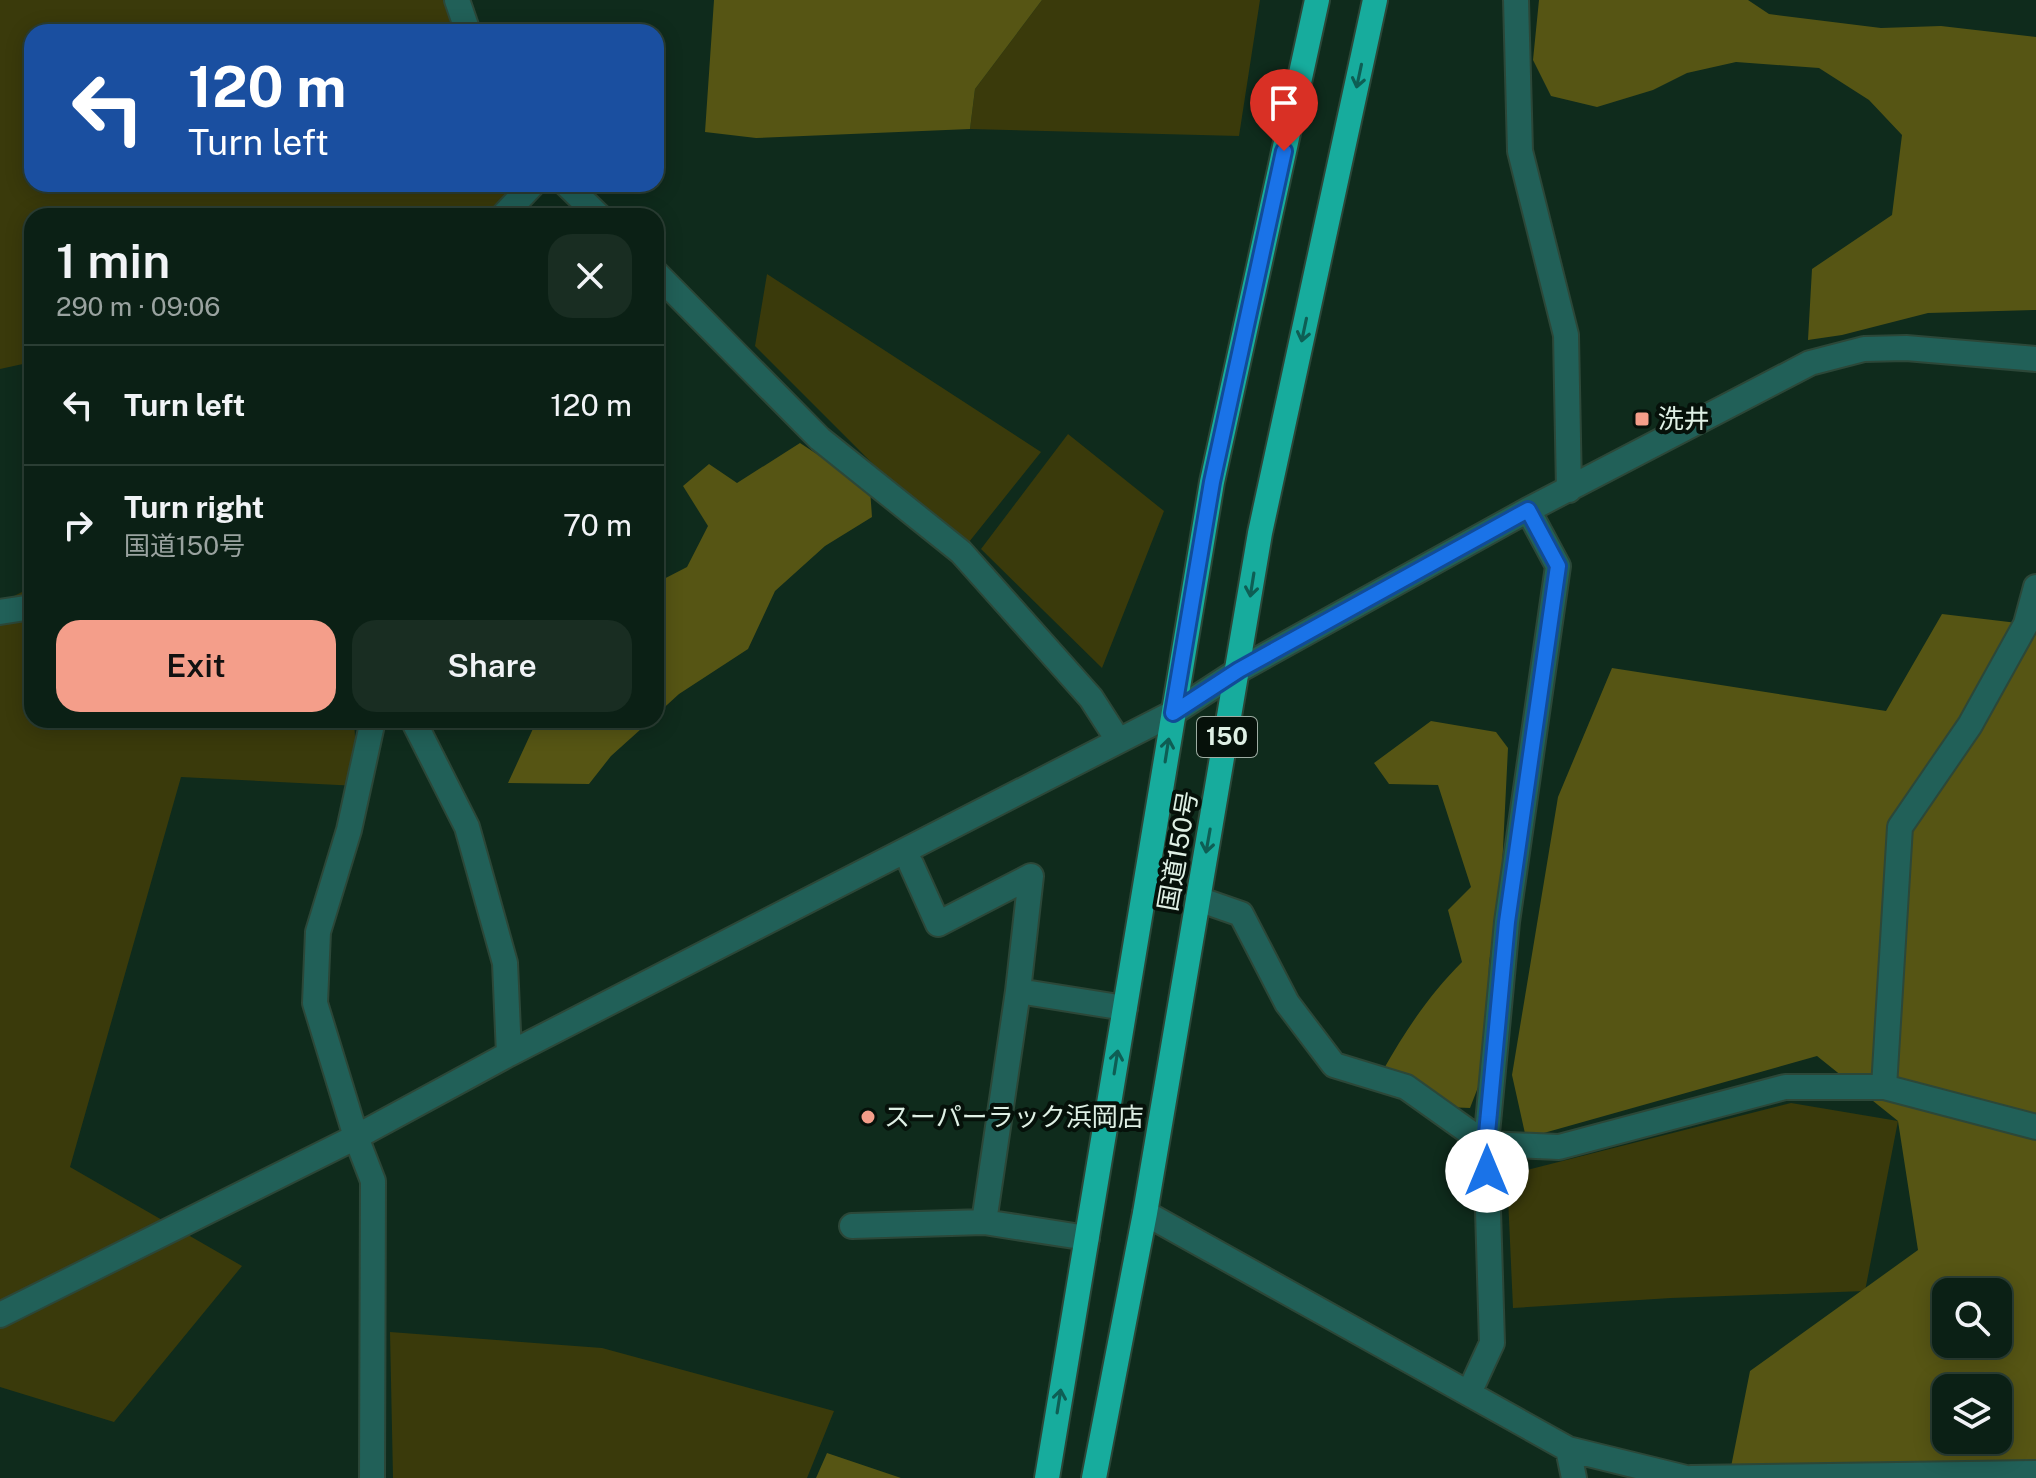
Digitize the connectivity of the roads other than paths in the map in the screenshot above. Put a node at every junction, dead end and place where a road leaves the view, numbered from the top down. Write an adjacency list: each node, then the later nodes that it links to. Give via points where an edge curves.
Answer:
1 (457, 0): 5 (street)
2 (1317, 0): 18 (highway, 国道150号 / 150, via 1212,482)
3 (1375, 0): 17 (highway, 国道150号 / 150, one-way to 17, via 1260,533)
4 (1516, 0): 12 (street, via 1520,151 1566,335)
5 (465, 24)
6 (526, 192): 8 (street)
7 (574, 192): 9 (street)
8 (510, 208)
9 (591, 208)
10 (664, 281): 21 (street, via 820,439 961,552 1091,698)
11 (2036, 359): 12 (street, via 1906,348 1864,349 1810,363)
12 (1569, 490): 13 (street)
13 (1528, 510): 17 (street); 30 (street, via 1558,566 1507,922)
14 (2036, 587): 27 (street, via 2026,624 1970,725 1900,827)
15 (24, 608): 16 (street)
16 (0, 612)
17 (1239, 670): 18 (street); 23 (highway, 国道150号 / 150, one-way to 23)
18 (1173, 713): 21 (street); 25 (highway, 国道150号 / 150, one-way to 18)
19 (371, 728): 29 (street, via 349,830 318,932 315,1003)
20 (417, 728): 26 (street, via 467,827 505,963)
21 (1118, 740): 26 (street)
22 (911, 864): 24 (street, via 938,924 1031,876)
23 (1198, 899): 30 (street, via 1241,914 1287,1003 1334,1065 1406,1087); 31 (highway, 国道150号 / 150)
24 (1018, 991): 25 (street); 32 (street)
25 (1125, 1008): 34 (highway, 国道150号 / 150, one-way to 25)
26 (509, 1054): 29 (street)
27 (1884, 1087): 28 (street); 30 (street, via 1785,1087 1559,1147)
28 (2036, 1127)
29 (356, 1137): 35 (street); 39 (street, via 373,1181)
30 (1486, 1144): 36 (street, via 1492,1343)
31 (1145, 1213): 36 (street); 41 (highway, 国道150号 / 150)
32 (984, 1222): 33 (street); 34 (street)
33 (852, 1226)
34 (1087, 1238): 40 (highway, 国道150号 / 150, one-way to 34)
35 (0, 1315)
36 (1469, 1393): 37 (street)
37 (1568, 1449): 42 (street); 43 (street)
38 (2036, 1473): 43 (street)
39 (372, 1478)
40 (1047, 1478)
41 (1094, 1478)
42 (1574, 1478)
43 (1688, 1478)

